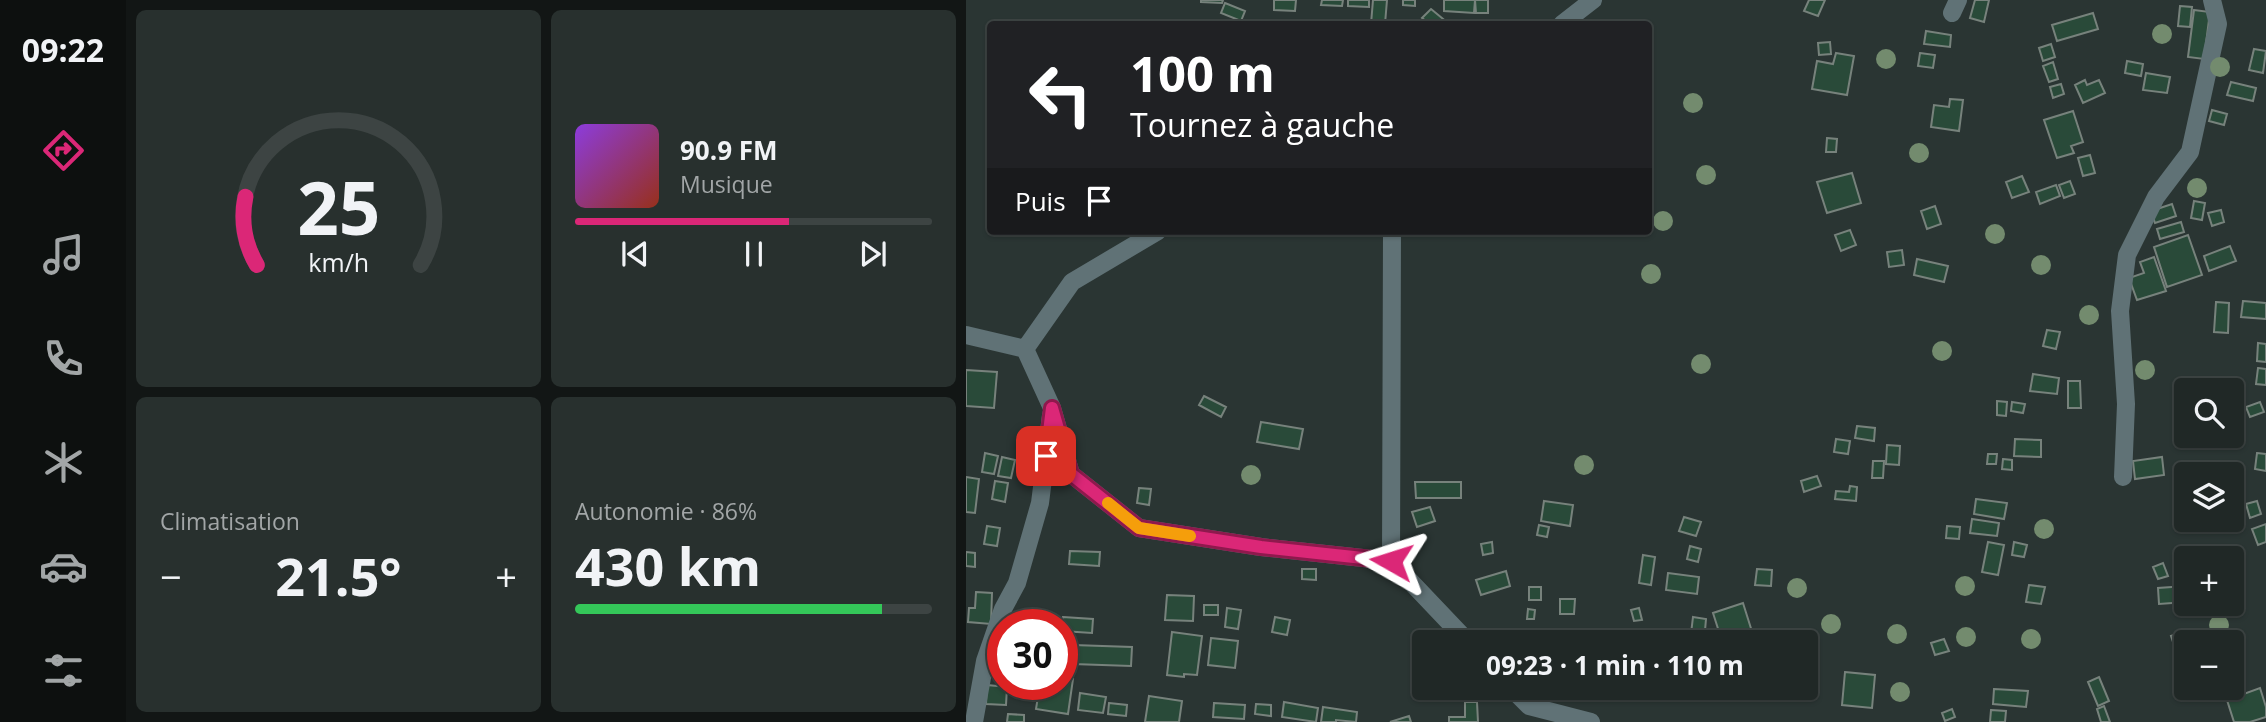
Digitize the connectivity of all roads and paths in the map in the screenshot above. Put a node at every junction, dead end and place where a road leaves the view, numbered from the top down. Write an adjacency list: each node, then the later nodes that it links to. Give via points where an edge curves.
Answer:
1 (1593, 0): 3 (street)
2 (2212, 0): 9 (street, via 2218,24 2190,152 2157,197 2127,255 2120,312 2126,404)
3 (1566, 21)
4 (1151, 235): 7 (street, via 1072,282)
5 (1392, 235): 10 (street)
6 (966, 335): 7 (street)
7 (1025, 349): 8 (street)
8 (1052, 408): 10 (street, via 1071,474 1139,528); 13 (street, via 1040,503 1017,583 985,661)
9 (2123, 477)
10 (1391, 561): 11 (street)
11 (1457, 630)
12 (1523, 700): 14 (street, via 1529,706)
13 (974, 722)
14 (1591, 722)

